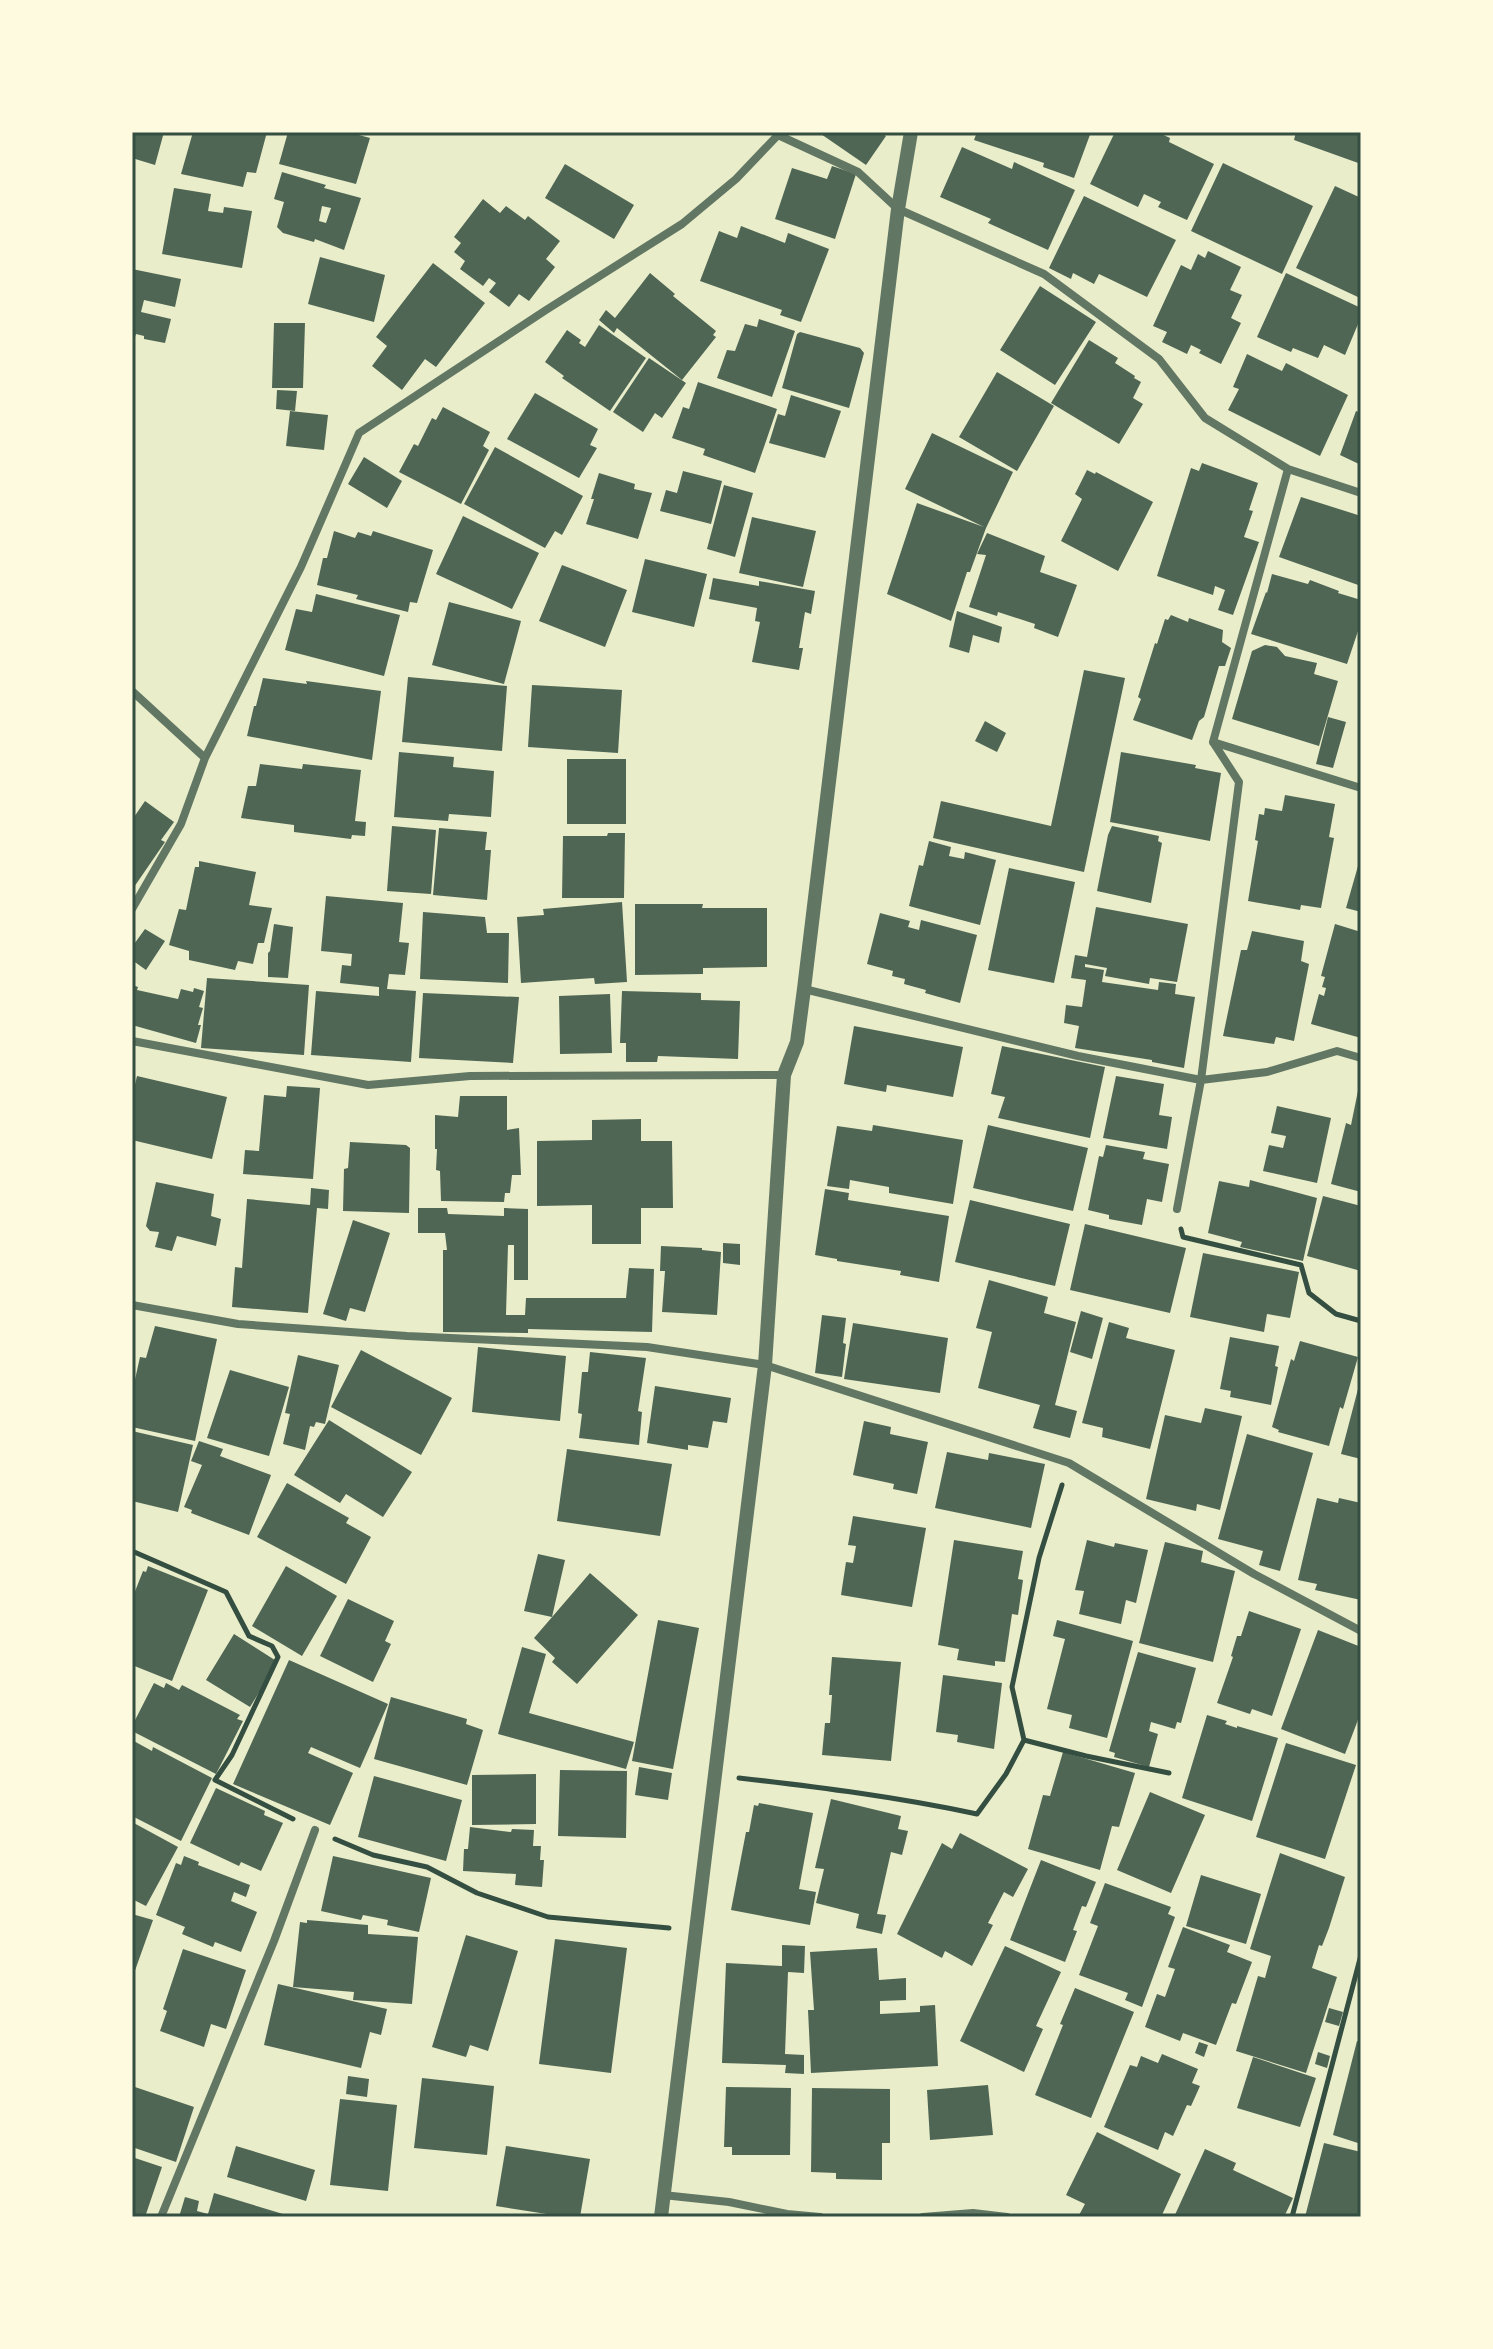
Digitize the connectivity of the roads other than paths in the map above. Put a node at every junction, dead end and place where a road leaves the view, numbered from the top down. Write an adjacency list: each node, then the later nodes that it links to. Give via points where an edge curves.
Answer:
1 (911, 132): 2 (street)
2 (898, 209): 3 (street, via 1044,274 1159,359 1205,418); 7 (street, via 858,172 778,135 682,224 359,433 301,567); 10 (street)
3 (1288, 469): 4 (street); 6 (street)
4 (1361, 493)
5 (132, 691): 7 (street)
6 (1213, 742): 8 (street); 14 (street, via 1239,782)
7 (205, 758): 9 (street, via 181,824)
8 (1361, 788)
9 (132, 909)
10 (804, 989): 13 (street, via 797,1042); 14 (street, via 1078,1056)
11 (132, 1041): 13 (street, via 368,1085 470,1076)
12 (1361, 1058): 14 (street, via 1337,1051 1267,1072)
13 (784, 1075): 17 (street)
14 (1201, 1080): 15 (street)
15 (1177, 1209)
16 (132, 1305): 17 (street, via 238,1324 647,1347)
17 (765, 1365): 18 (street, via 1069,1463); 20 (street)
18 (1361, 1631)
19 (315, 1830): 21 (street)
20 (663, 2195): 22 (street); 23 (street)
21 (161, 2217)
22 (661, 2217)
23 (820, 2217)
24 (923, 2217): 25 (street)
25 (1007, 2217)

